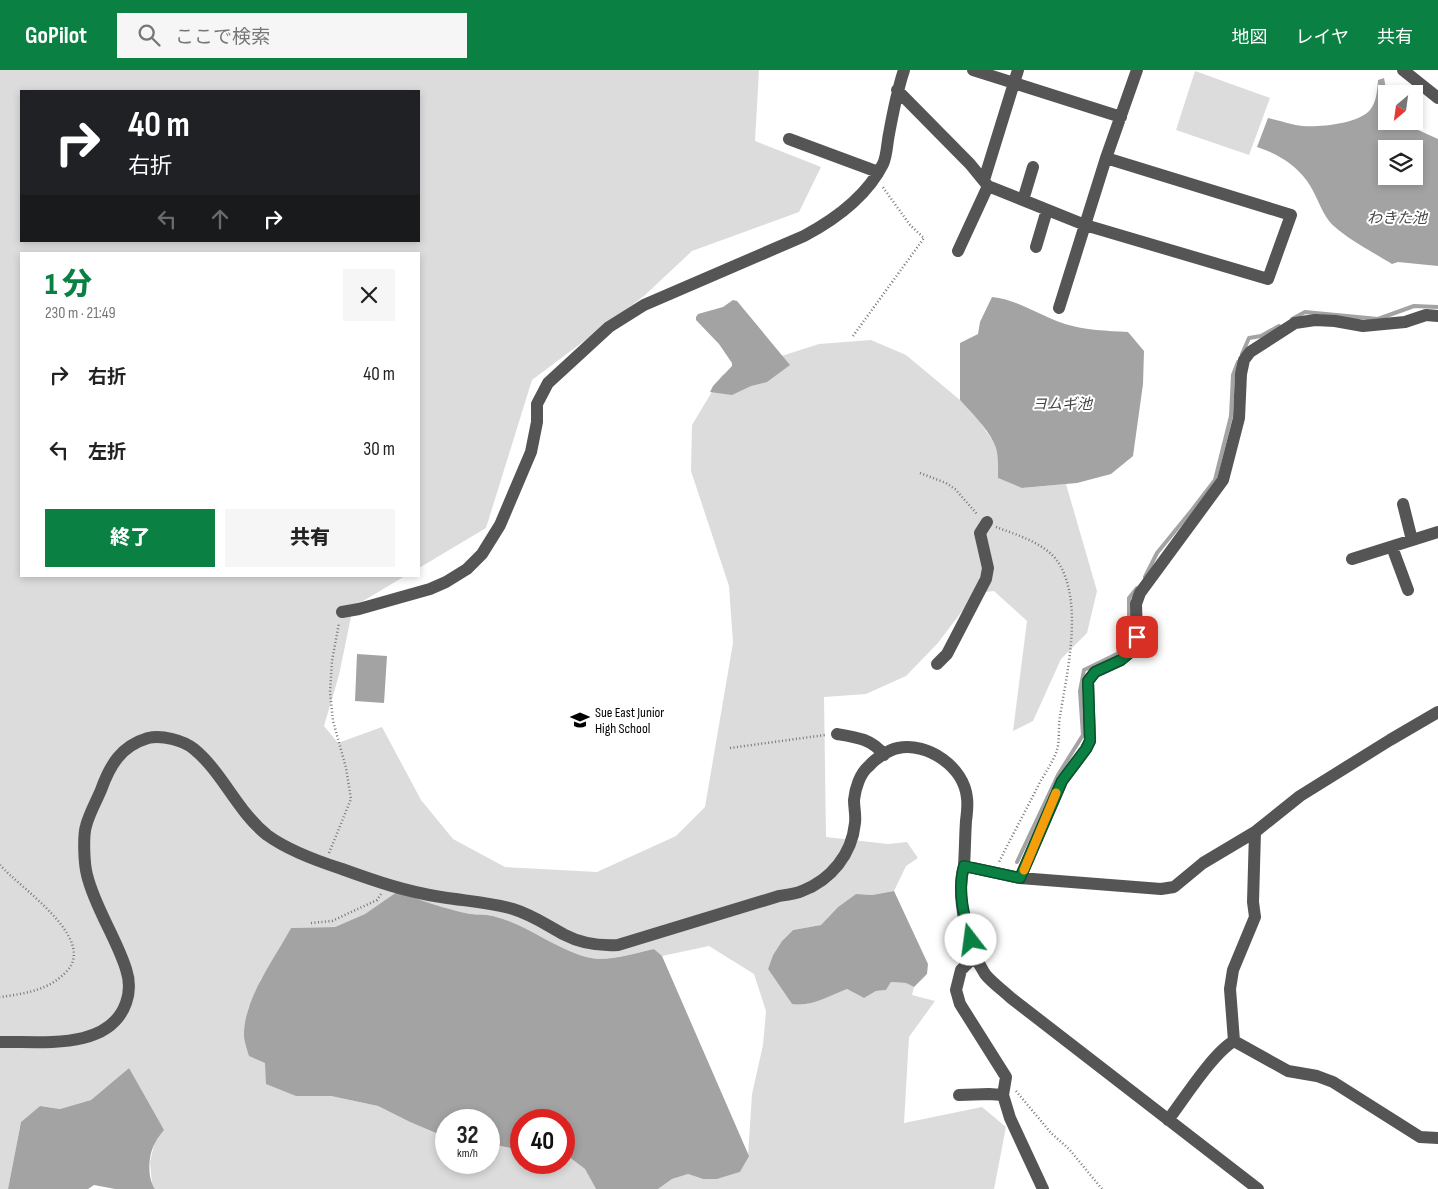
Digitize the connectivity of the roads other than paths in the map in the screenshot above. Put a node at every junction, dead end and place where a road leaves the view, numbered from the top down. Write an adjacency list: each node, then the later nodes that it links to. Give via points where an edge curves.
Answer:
1 (904, 70): 8 (street)
2 (972, 70): 7 (street)
3 (1018, 70): 7 (street)
4 (1137, 70): 10 (street)
5 (1402, 70): 6 (street)
6 (1422, 76): 9 (street)
7 (1014, 83): 10 (street); 15 (street)
8 (897, 90): 14 (street, via 884,163); 15 (street)
9 (1438, 98)
10 (1121, 117): 12 (street)
11 (789, 140): 14 (street)
12 (1106, 158): 18 (street); 18 (street, via 1291,215 1268,278)
13 (1033, 166): 16 (street)
14 (876, 175): 30 (street, via 859,197 826,224 644,305 609,327 548,383 541,394 531,452 500,525 482,554 467,569 446,582)
15 (986, 183): 16 (street); 20 (street)
16 (1023, 200): 17 (street)
17 (1048, 210): 18 (street); 19 (street)
18 (1085, 225): 21 (street)
19 (1036, 247)
20 (958, 251)
21 (1059, 308)
22 (1438, 316): 37 (street, via 1426,315 1405,322 1363,326 1325,320 1295,323 1250,352 1244,360 1238,418 1223,480 1140,593 1136,604 1137,637 1133,650 1121,660 1095,672 1088,681 1090,741 1062,781)
23 (1403, 504): 26 (street)
24 (987, 522): 31 (street, via 980,533 988,568 986,578 947,654)
25 (1438, 532): 26 (street)
26 (1412, 540): 27 (street)
27 (1392, 546): 28 (street); 29 (street)
28 (1352, 559)
29 (1408, 590)
30 (342, 612)
31 (937, 664)
32 (1438, 712): 35 (street, via 1300,796)
33 (837, 734): 34 (street, via 870,742)
34 (884, 755): 36 (street, via 897,748 920,748 940,757 960,774 968,797); 40 (street, via 868,766 861,777 854,800 856,822 840,864 817,883 801,892 618,945 598,946 566,936 530,914 512,908 439,897 386,884 291,849 253,824 193,748 172,738 151,738 122,752 111,766 85,828 86,873 127,970 130,985 123,1011 100,1034 61,1041)
35 (1255, 832): 37 (street, via 1202,863 1174,887 1161,889); 39 (street, via 1255,918 1233,970 1230,989)
36 (964, 866): 37 (street); 38 (street, via 961,876 965,921)
37 (1020, 878)
38 (976, 955): 42 (street, via 961,970 956,990 960,1004 1006,1077); 43 (street, via 986,976 1011,998)
39 (1234, 1041): 43 (street, via 1226,1045); 44 (street, via 1288,1071 1333,1082 1420,1137)
40 (0, 1042)
41 (959, 1095): 42 (street)
42 (1004, 1095): 45 (street, via 1010,1118)
43 (1168, 1120): 46 (street)
44 (1438, 1138)
45 (1043, 1189)
46 (1258, 1189)

